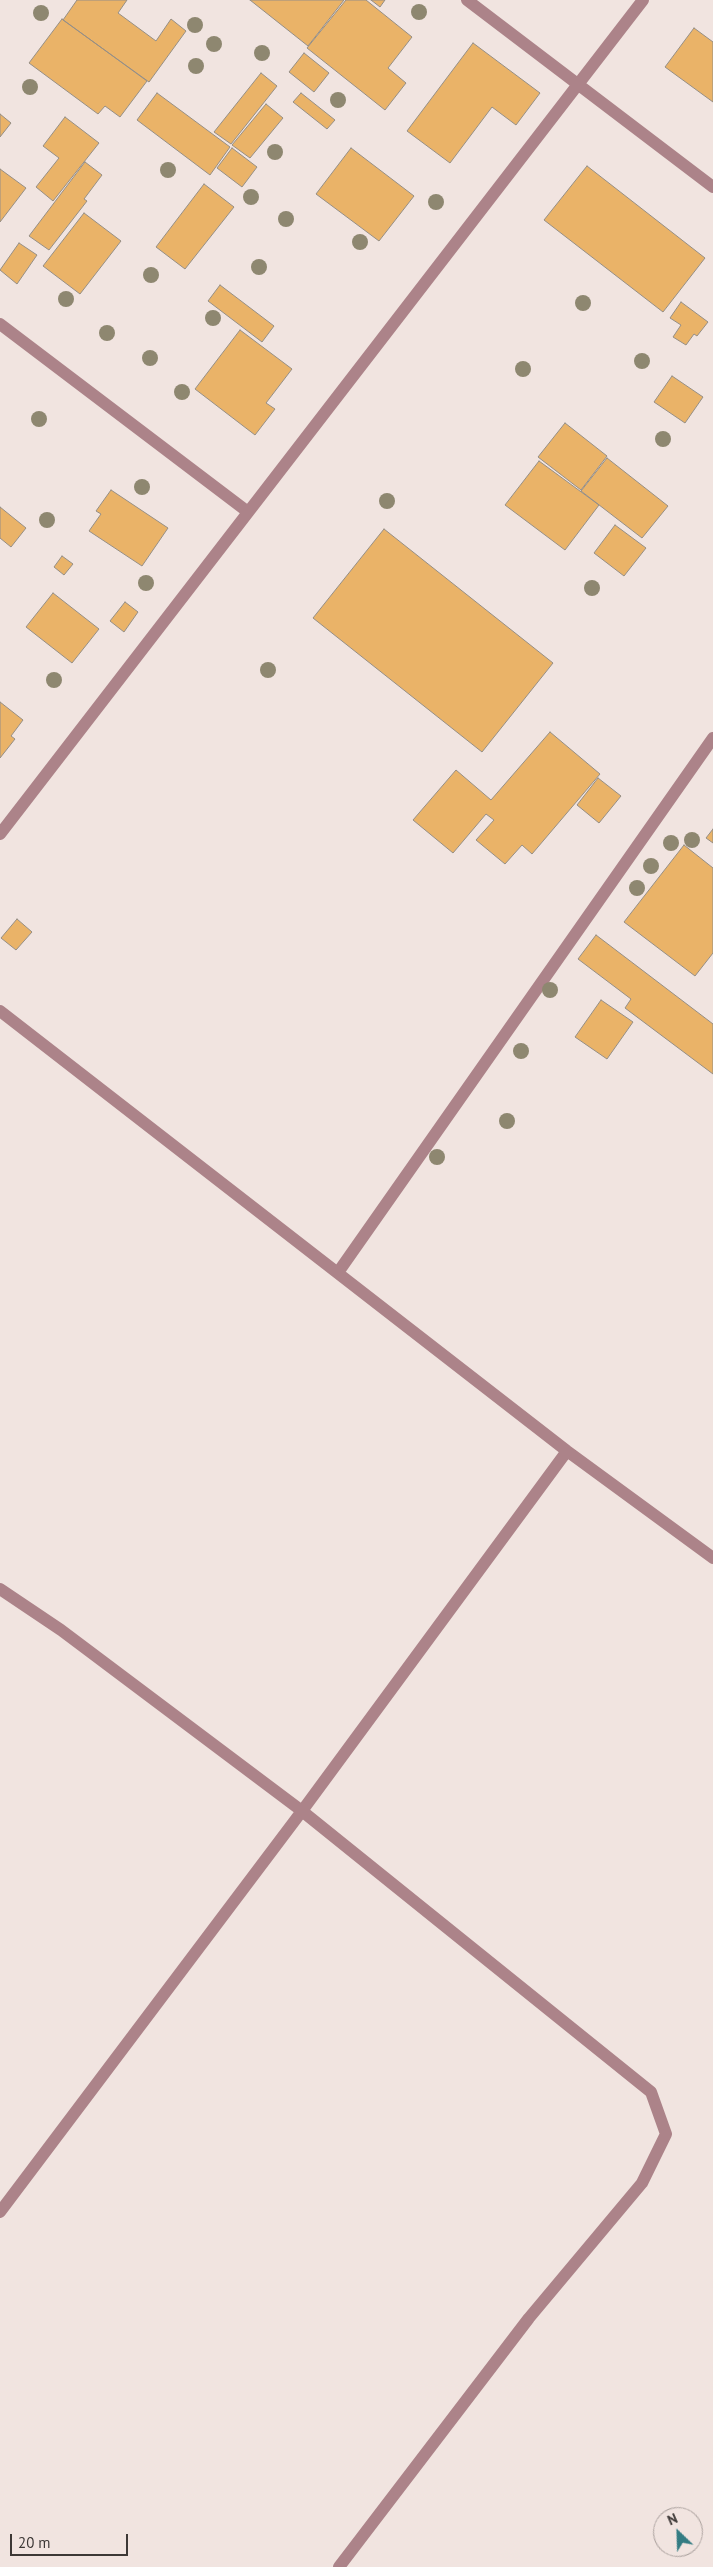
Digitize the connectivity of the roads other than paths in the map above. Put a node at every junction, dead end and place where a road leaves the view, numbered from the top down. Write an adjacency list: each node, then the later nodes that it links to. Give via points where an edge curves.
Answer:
1 (467, 0): 3 (street)
2 (643, 0): 3 (street)
3 (577, 85): 4 (street); 6 (street)
4 (713, 187)
5 (0, 324): 6 (street)
6 (248, 512): 8 (street)
7 (713, 738): 10 (street)
8 (0, 834)
9 (0, 1011): 10 (street)
10 (339, 1271): 11 (street)
11 (567, 1450): 12 (street); 14 (street)
12 (713, 1558)
13 (0, 1589): 14 (street, via 61,1630)
14 (302, 1810): 15 (street); 16 (street, via 651,2092 666,2134 642,2183 529,2318)
15 (0, 2212)
16 (339, 2567)

